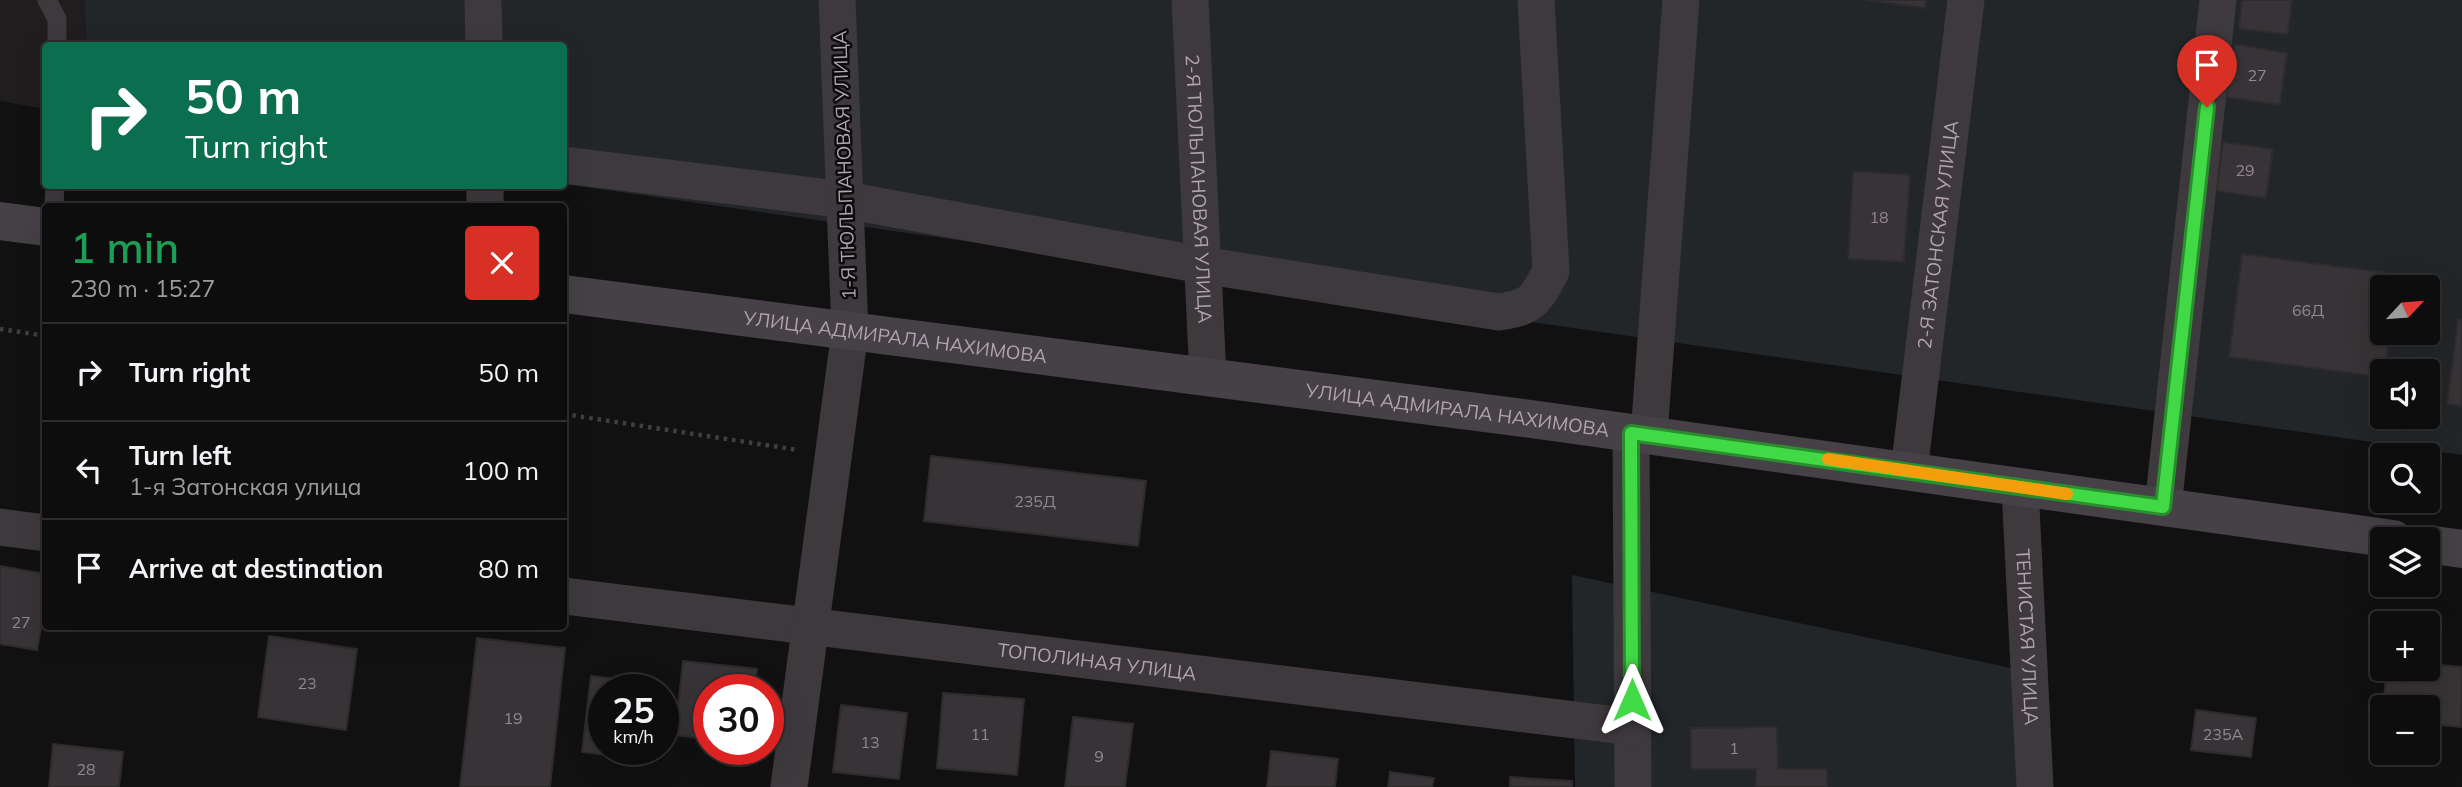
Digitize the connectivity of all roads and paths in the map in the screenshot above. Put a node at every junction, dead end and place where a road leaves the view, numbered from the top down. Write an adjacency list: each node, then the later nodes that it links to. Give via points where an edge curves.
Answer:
1 (47, 0): 9 (lane, via 57,19)
2 (483, 0): 10 (street)
3 (837, 0): 12 (street, 1-Я ТЮЛЬПАНОВАЯ УЛИЦА)
4 (1190, 0): 15 (street, 2-Я ТЮЛЬПАНОВАЯ УЛИЦА)
5 (1536, 0): 15 (street, via 1551,271 1538,295 1522,309 1499,312)
6 (1681, 0): 22 (street)
7 (1966, 0): 24 (street, 2-Я ЗАТОНСКАЯ УЛИЦА)
8 (2218, 0): 26 (street)
9 (57, 42)
10 (484, 42)
11 (567, 165): 12 (street)
12 (845, 200): 15 (street); 18 (street, 1-Я ТЮЛЬПАНОВАЯ УЛИЦА)
13 (0, 221): 14 (main road)
14 (42, 226)
15 (1202, 265): 20 (street, 2-Я ТЮЛЬПАНОВАЯ УЛИЦА)
16 (567, 294): 18 (main road, УЛИЦА АДМИРАЛА НАХИМОВА)
17 (0, 329): 19 (path)
18 (850, 331): 20 (main road, УЛИЦА АДМИРАЛА НАХИМОВА); 23 (street, 1-Я ТЮЛЬПАНОВАЯ УЛИЦА)
19 (42, 335)
20 (1208, 377): 22 (main road, УЛИЦА АДМИРАЛА НАХИМОВА)
21 (567, 414): 23 (path)
22 (1640, 434): 24 (main road, УЛИЦА АДМИРАЛА НАХИМОВА); 34 (street)
23 (834, 455): 33 (street, 1-Я ТЮЛЬПАНОВАЯ УЛИЦА)
24 (1909, 471): 25 (main road, УЛИЦА АДМИРАЛА НАХИМОВА)
25 (2021, 487): 26 (main road, УЛИЦА АДМИРАЛА НАХИМОВА); 37 (street, ТЕНИСТАЯ УЛИЦА)
26 (2163, 507): 29 (main road, УЛИЦА АДМИРАЛА НАХИМОВА)
27 (0, 527): 28 (street)
28 (42, 532)
29 (2370, 536)
30 (2440, 546): 31 (main road)
31 (2462, 549)
32 (567, 596): 33 (street, ТОПОЛИНАЯ УЛИЦА)
33 (811, 626): 34 (street, ТОПОЛИНАЯ УЛИЦА); 35 (street, 1-Я ТЮЛЬПАНОВАЯ УЛИЦА)
34 (1632, 727): 36 (street)
35 (789, 787)
36 (1633, 787)
37 (2035, 787)

